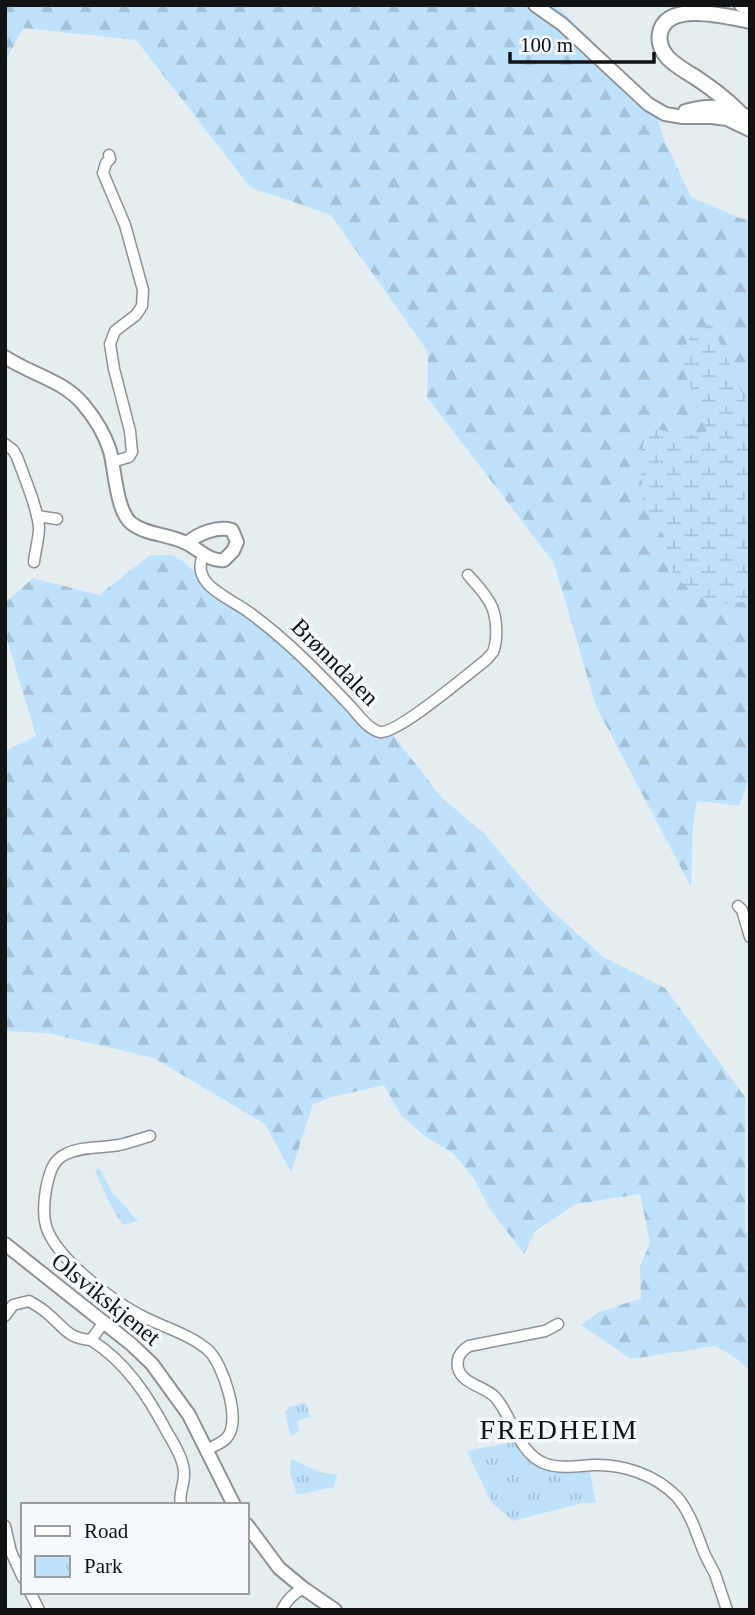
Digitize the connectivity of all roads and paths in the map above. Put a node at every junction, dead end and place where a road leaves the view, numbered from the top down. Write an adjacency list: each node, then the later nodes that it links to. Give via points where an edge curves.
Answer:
1 (535, 5): 8 (main road)
2 (742, 5): 3 (highway)
3 (750, 7)
4 (719, 10): 5 (highway); 6 (highway); 7 (highway, via 674,16 662,28 660,46 670,60)
5 (750, 14)
6 (750, 21)
7 (744, 114): 8 (main road, via 716,106 687,110)
8 (667, 120): 9 (main road, via 720,118)
9 (750, 130)
10 (109, 155): 13 (street, via 103,173 125,225 143,290 142,306 115,331 110,344 132,452 132,456)
11 (5, 357): 13 (main road, via 80,400 100,429)
12 (5, 444): 14 (street, via 17,457)
13 (113, 462): 16 (main road, via 127,519 142,529)
14 (37, 516): 15 (street); 18 (street)
15 (57, 519)
16 (187, 543): 17 (main road); 17 (main road, via 197,535 232,530 237,542 224,561)
17 (204, 554): 19 (street, Brønndalen, via 200,570 207,585 273,630 380,732 405,722 493,652 496,626 492,608)
18 (34, 562)
19 (468, 575)
20 (738, 906): 21 (street)
21 (750, 937)
22 (150, 1136): 28 (street, via 66,1154 56,1161 45,1195 46,1224 57,1247 91,1282 214,1358 229,1395 232,1430 225,1440)
23 (5, 1244): 25 (main road, Olsvikskjenet)
24 (5, 1316): 27 (street, via 13,1305 29,1301 71,1335)
25 (104, 1322): 27 (street); 28 (main road, Olsvikskjenet, via 164,1379)
26 (558, 1324): 39 (street, via 545,1331 469,1346 457,1360 459,1371 494,1396 537,1460 557,1467 629,1469 676,1496 694,1525)
27 (91, 1340): 29 (street, via 122,1366 153,1405 184,1472)
28 (206, 1450): 30 (main road, Olsvikskjenet)
29 (181, 1503)
30 (233, 1503)
31 (5, 1525): 33 (street)
32 (248, 1526): 34 (main road, via 279,1568)
33 (21, 1574)
34 (303, 1588): 37 (street); 38 (main road)
35 (31, 1594): 36 (street)
36 (38, 1610)
37 (282, 1610)
38 (335, 1610)
39 (727, 1610)

